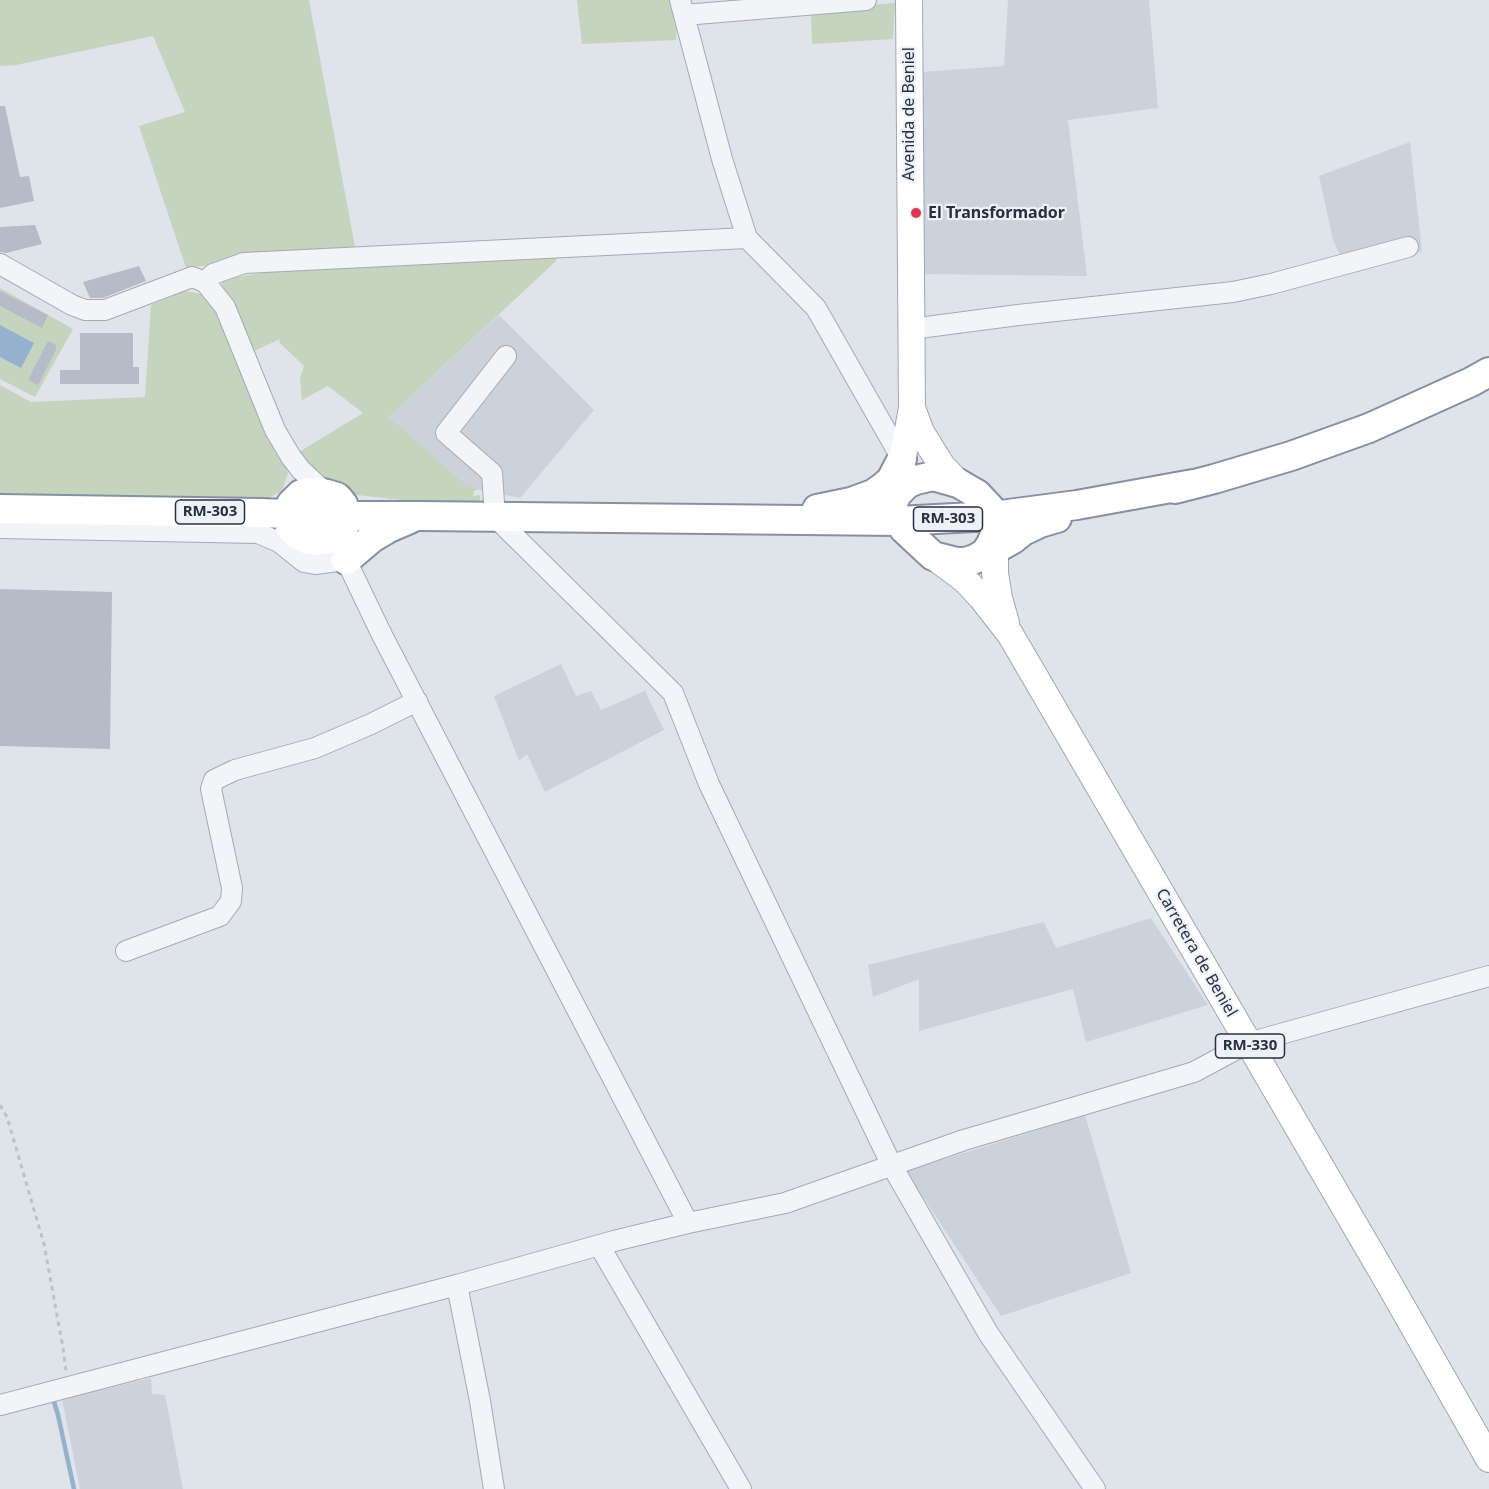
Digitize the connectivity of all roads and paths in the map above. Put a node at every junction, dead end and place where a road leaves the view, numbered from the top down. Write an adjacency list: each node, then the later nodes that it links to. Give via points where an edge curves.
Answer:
1 (866, 0): 3 (street)
2 (909, 0): 8 (main road, Avenida de Beniel)
3 (682, 7): 4 (street)
4 (747, 238): 7 (street, via 244,263 213,274); 14 (street, via 816,308)
5 (1408, 247): 8 (street, via 1233,292)
6 (0, 264): 7 (street, via 85,310 105,310 192,277)
7 (205, 282): 15 (street, via 225,307 275,430)
8 (911, 329): 11 (main road, Avenida de Beniel)
9 (506, 356): 19 (street, via 446,433 492,473)
10 (1489, 372): 13 (highway, via 1369,428 1291,456)
11 (912, 408): 12 (main road, via 921,432); 14 (main road)
12 (958, 483): 13 (highway, via 1009,497 1039,498); 14 (highway, via 940,477); 22 (highway, via 977,494 990,508)
13 (1193, 484): 22 (highway, via 1040,523)
14 (900, 487): 20 (highway, via 824,508); 22 (highway, RM-303); 23 (highway, via 904,529)
15 (290, 506): 16 (highway, RM-303); 16 (street, via 301,470); 17 (highway, RM-303); 24 (street, via 327,547)
16 (339, 508): 18 (highway, RM-303); 24 (street)
17 (0, 509)
18 (420, 516): 19 (highway, RM-303); 24 (highway, via 372,538)
19 (495, 517): 20 (highway, RM-303); 31 (street, via 673,693 709,784)
20 (701, 520): 23 (highway, via 855,535)
21 (0, 528): 24 (street, via 258,533 279,542 304,562)
22 (994, 545): 23 (highway, via 957,562); 25 (main road, via 999,598)
23 (933, 556): 25 (main road, via 965,580)
24 (346, 561): 26 (street)
25 (1010, 634): 29 (main road, Carretera de Beniel / RM-330)
26 (417, 701): 27 (street, via 315,748 235,770 214,780 211,789 232,888 231,901 220,916); 32 (street)
27 (126, 951)
28 (1489, 976): 29 (street)
29 (1248, 1043): 31 (street, via 1194,1072 964,1140); 37 (main road, Carretera de Beniel / RM-330)
30 (0, 1105): 35 (path, via 44,1244)
31 (892, 1166): 32 (street, via 786,1203); 40 (street, via 988,1333)
32 (688, 1222): 33 (street)
33 (599, 1245): 34 (street); 39 (street)
34 (457, 1285): 35 (street); 38 (street)
35 (68, 1387): 36 (street)
36 (0, 1405)
37 (1489, 1460)
38 (494, 1489)
39 (741, 1489)
40 (1095, 1489)

